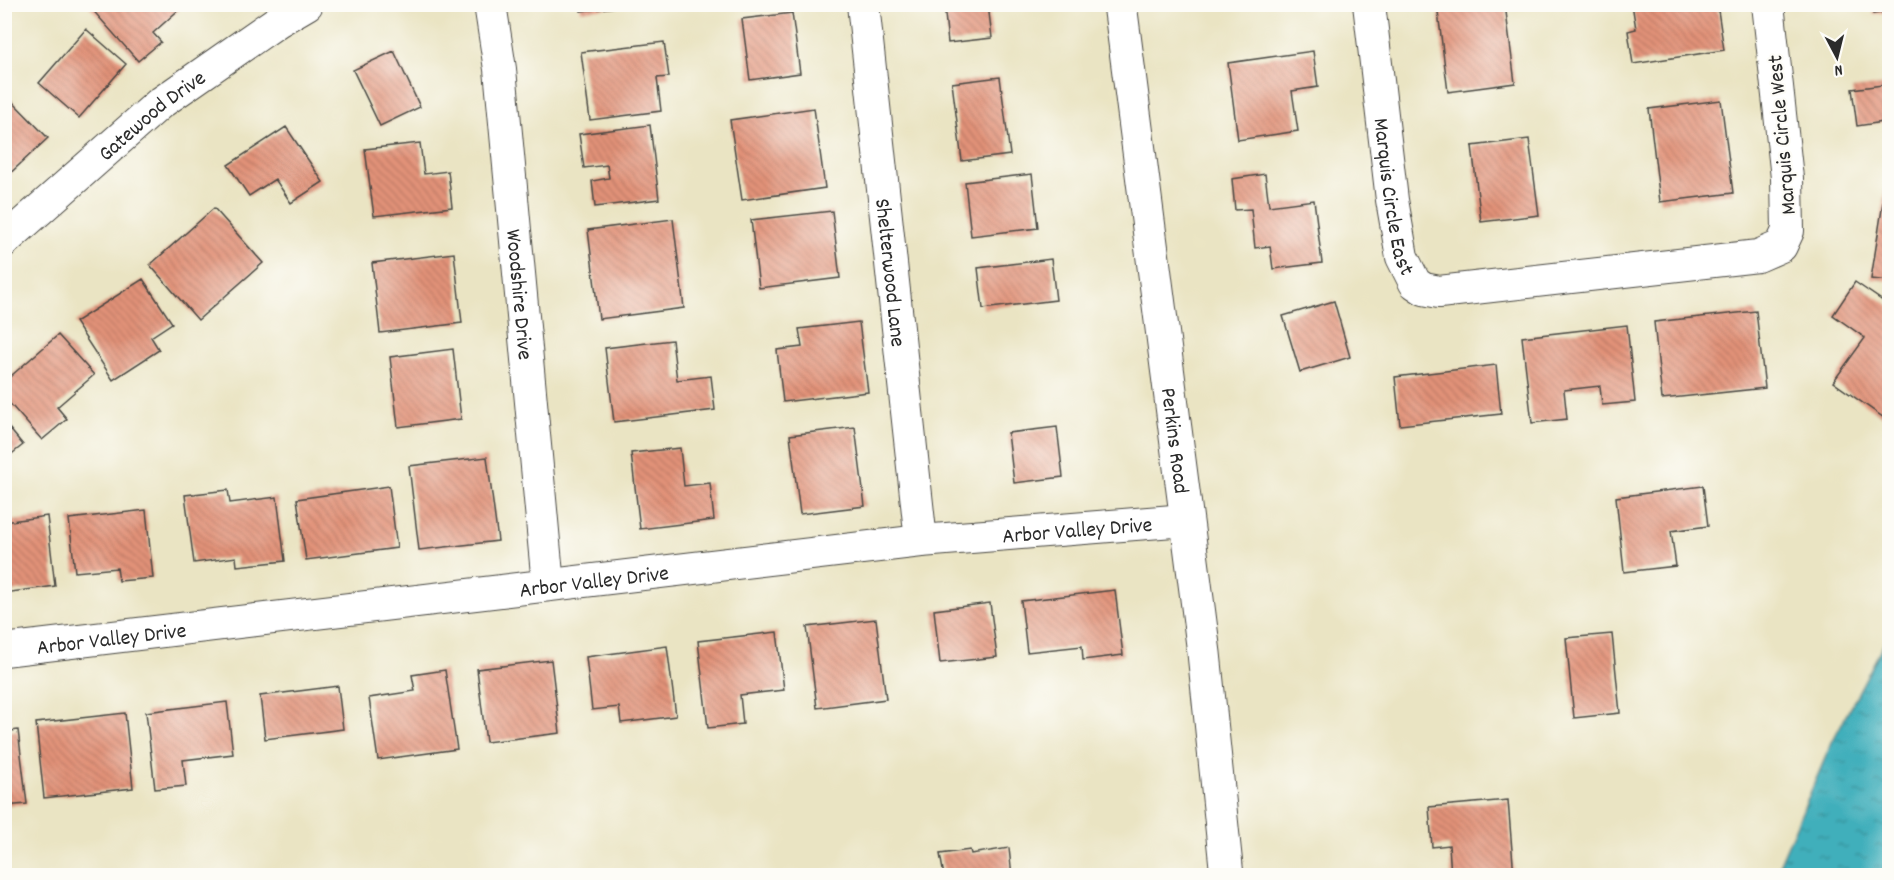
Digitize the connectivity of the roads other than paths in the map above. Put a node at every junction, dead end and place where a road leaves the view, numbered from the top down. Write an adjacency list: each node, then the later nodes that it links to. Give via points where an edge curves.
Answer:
1 (307, 4): 7 (street, Gatewood Drive, via 159,104)
2 (490, 4): 11 (street, Woodshire Drive, via 501,81)
3 (863, 4): 10 (street, Shelterwood Lane)
4 (1120, 4): 9 (main road, Perkins Road)
5 (1370, 4): 8 (street, Marquis Circle East, via 1392,200 1402,257 1415,283 1439,292)
6 (1768, 4): 8 (street, Marquis Circle West, via 1787,178 1788,231 1781,246 1758,256)
7 (4, 241)
8 (1585, 275)
9 (1186, 520): 10 (street, Arbor Valley Drive); 13 (main road, Perkins Road)
10 (921, 541): 11 (street, Arbor Valley Drive)
11 (548, 585): 12 (street, Arbor Valley Drive)
12 (4, 650)
13 (1227, 876)

